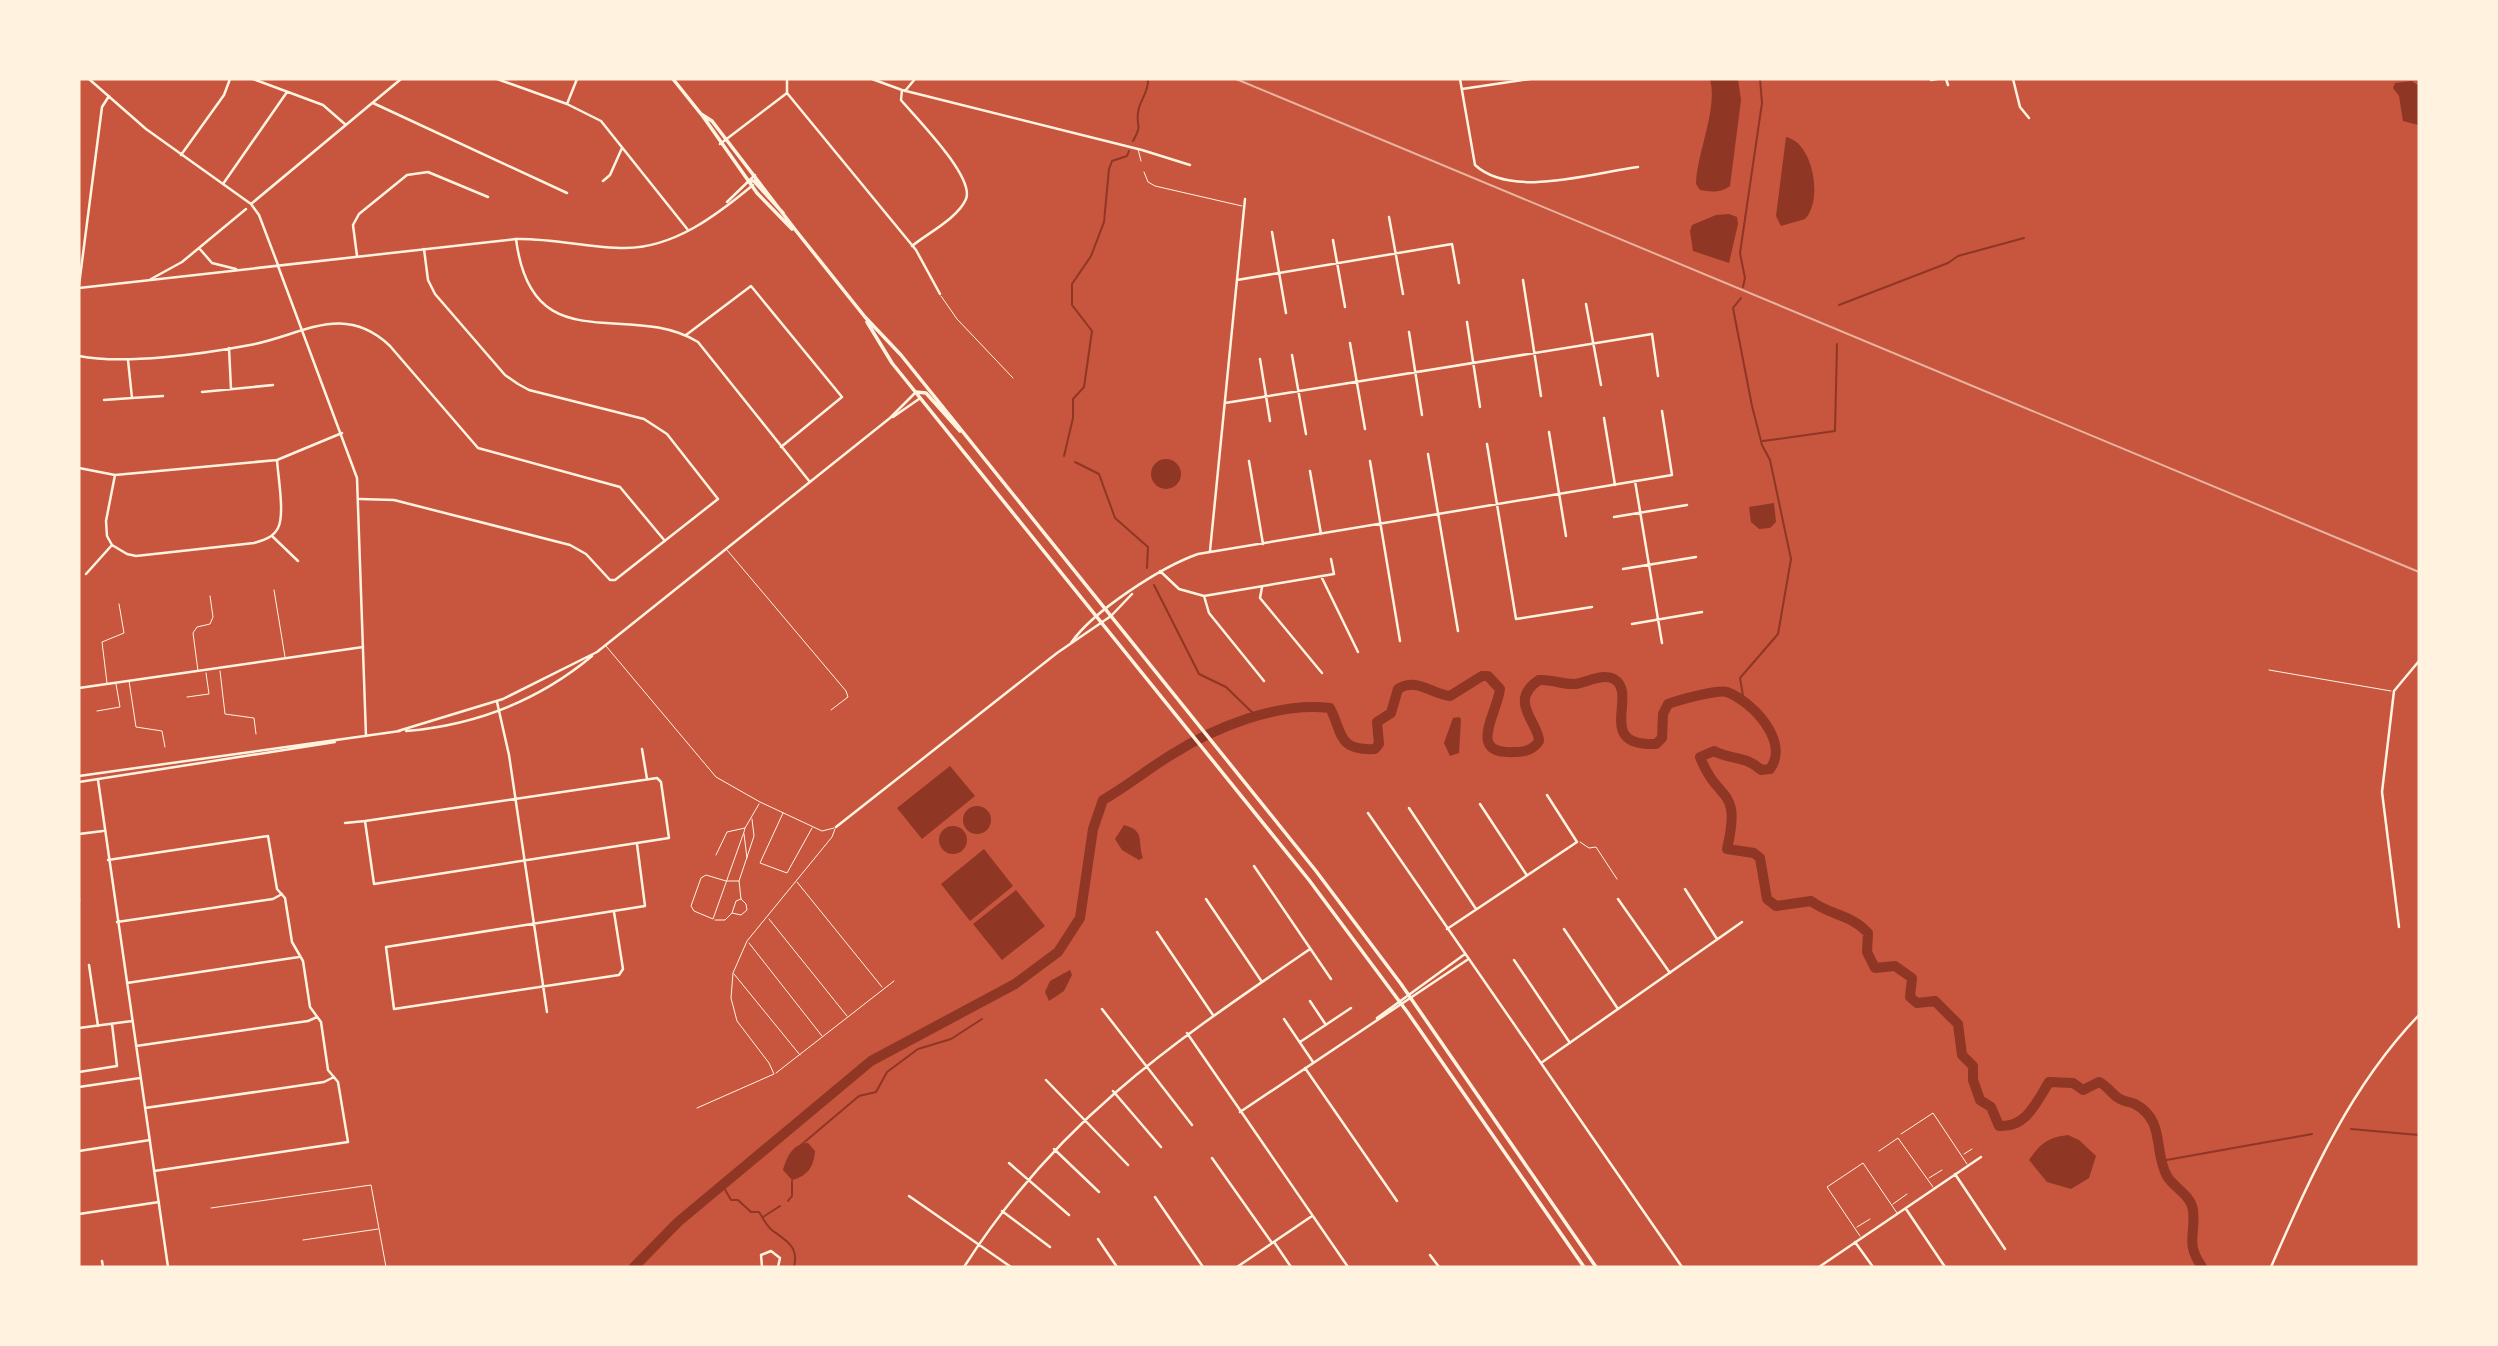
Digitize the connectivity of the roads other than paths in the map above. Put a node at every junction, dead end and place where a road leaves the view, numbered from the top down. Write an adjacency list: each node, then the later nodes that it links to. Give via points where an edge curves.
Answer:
1 (89, 79): 22 (street)
2 (230, 79): 32 (street)
3 (253, 79): 20 (street)
4 (401, 79): 23 (street)
5 (497, 79): 24 (street)
6 (577, 79): 24 (street)
7 (673, 79): 25 (main road)
8 (787, 79): 21 (street)
9 (872, 79): 19 (street)
10 (915, 79): 19 (street)
11 (1460, 79): 18 (street)
12 (1530, 79): 18 (street)
13 (1937, 79): 16 (street)
14 (1946, 79): 17 (street)
15 (2013, 79): 26 (street, via 2020,107)
16 (1931, 80)
17 (1948, 85)
18 (1462, 89): 35 (street, via 1475,165 1491,175 1519,184)
19 (903, 91): 31 (street); 57 (street, via 901,100 957,168 968,189 958,210)
20 (287, 92): 27 (street, via 323,105); 41 (street)
21 (787, 93): 28 (street); 57 (street)
22 (109, 96): 32 (street); 51 (street, via 102,107)
23 (373, 103): 27 (street); 42 (street)
24 (567, 104): 30 (street, via 601,121)
25 (701, 114): 28 (main road); 29 (main road)
26 (2029, 118)
27 (346, 125): 45 (street)
28 (726, 139): 29 (street); 37 (main road)
29 (720, 144): 39 (main road)
30 (622, 148): 38 (street); 52 (street)
31 (1138, 148): 33 (lane); 34 (street)
32 (181, 155): 41 (street)
33 (1141, 160)
34 (1190, 165)
35 (1638, 167)
36 (1144, 172): 47 (lane, via 1155,186)
37 (755, 175): 39 (street); 40 (main road)
38 (603, 180)
39 (748, 181): 40 (main road); 46 (street)
40 (755, 183): 46 (street); 53 (main road); 53 (main road)
41 (223, 184): 45 (street)
42 (567, 193)
43 (488, 197): 61 (street, via 428,172 407,175 359,214 353,225)
44 (1245, 199): 47 (street)
45 (251, 204): 63 (street)
46 (725, 205): 52 (street)
47 (1244, 207): 66 (street)
48 (246, 209): 58 (street)
49 (1389, 216): 60 (street)
50 (79, 223): 51 (street)
51 (87, 224): 70 (street)
52 (689, 231): 55 (street, via 663,242 624,248)
53 (797, 232): 76 (main road)
54 (1272, 232): 65 (street)
55 (516, 239): 59 (street); 80 (street, via 526,282 564,317)
56 (1333, 240): 62 (street)
57 (912, 246): 71 (street)
58 (199, 248): 64 (street, via 218,266); 68 (street)
59 (425, 249): 61 (street); 141 (street, via 428,280 435,294 505,375 529,390 644,419 659,427 718,499)
60 (1396, 253): 62 (street); 69 (street, via 1452,244); 72 (street)
61 (357, 256): 63 (street)
62 (1336, 263): 65 (street); 74 (street)
63 (278, 266): 64 (street); 78 (street)
64 (247, 270): 68 (street)
65 (1278, 272): 66 (street); 75 (street)
66 (1237, 280): 107 (street)
67 (1523, 280): 84 (street)
68 (148, 281): 70 (street)
69 (1459, 283)
70 (79, 287)
71 (940, 294): 92 (lane, via 957,319)
72 (1403, 294)
73 (1586, 304): 82 (street)
74 (1345, 306)
75 (1286, 313)
76 (865, 317): 97 (main road, via 883,333); 99 (main road, via 892,363)
77 (1467, 322): 89 (street)
78 (303, 328): 83 (street); 116 (street); 141 (street, via 346,324 376,333 478,449 621,487)
79 (1409, 332): 90 (street)
80 (686, 335): 119 (street, via 698,342); 119 (street, via 751,286 842,397)
81 (1350, 343): 93 (street)
82 (1594, 344): 84 (street); 91 (street, via 1651,334); 95 (street)
83 (229, 348): 88 (street); 96 (street)
84 (1534, 354): 89 (street); 102 (street)
85 (1292, 355): 100 (street)
86 (79, 356): 88 (street)
87 (1260, 359): 105 (street)
88 (128, 360): 103 (street)
89 (1473, 364): 90 (street); 108 (street)
90 (1416, 373): 93 (street); 110 (street)
91 (1658, 376)
92 (1013, 378)
93 (1357, 383): 100 (street); 114 (street)
94 (273, 385): 96 (street)
95 (1601, 385)
96 (232, 389): 98 (street)
97 (925, 389): 99 (main road); 104 (main road); 161 (main road)
98 (202, 391)
99 (916, 392): 104 (main road); 111 (street)
100 (1298, 393): 105 (street); 117 (street)
101 (163, 396): 103 (street)
102 (1541, 396)
103 (132, 398): 106 (street)
104 (921, 398): 111 (street); 164 (main road)
105 (1266, 398): 107 (street); 113 (street)
106 (104, 400)
107 (1225, 403): 145 (street)
108 (1480, 407)
109 (1662, 411): 127 (street, via 1672,475)
110 (1422, 415)
111 (890, 418): 128 (street)
112 (1604, 418): 129 (street)
113 (1270, 421)
114 (1365, 429)
115 (1549, 432): 130 (street)
116 (342, 433): 121 (street); 131 (street)
117 (1306, 434)
118 (1487, 444): 132 (street)
119 (781, 447): 128 (street)
120 (1428, 454): 135 (street)
121 (277, 460): 126 (street); 139 (street, via 280,517)
122 (1249, 461): 142 (street)
123 (1370, 461): 137 (street)
124 (79, 468): 126 (street)
125 (1310, 471): 138 (street)
126 (115, 475): 143 (street, via 106,521)
127 (1635, 481): 129 (street); 134 (street)
128 (810, 483): 144 (street)
129 (1615, 485): 130 (street)
130 (1559, 494): 132 (street); 140 (street)
131 (360, 499): 141 (street, via 394,500 570,545 586,554 610,580); 173 (street)
132 (1497, 505): 135 (street); 160 (street, via 1516,620)
133 (1687, 505): 134 (street)
134 (1640, 512): 136 (street); 149 (street)
135 (1437, 514): 137 (street); 168 (street)
136 (1615, 517)
137 (1381, 524): 138 (street); 169 (street)
138 (1321, 534): 142 (street)
139 (272, 536): 143 (street, via 254,543 136,556); 148 (street)
140 (1566, 536)
141 (665, 541)
142 (1263, 544): 145 (street)
143 (112, 545): 152 (street)
144 (727, 550): 172 (street); 191 (lane, via 846,691 848,697)
145 (1210, 551): 151 (street)
146 (1696, 557): 149 (street)
147 (1331, 559): 153 (street, via 1334,574)
148 (298, 561)
149 (1649, 565): 150 (street); 165 (street)
150 (1623, 569)
151 (1160, 571): 156 (street); 158 (street, via 1179,589)
152 (86, 573)
153 (1321, 576): 154 (street); 175 (street)
154 (1262, 586): 158 (street); 182 (street, via 1260,598)
155 (274, 590): 176 (lane)
156 (1133, 591): 161 (street); 163 (street, via 1128,602)
157 (210, 596): 181 (lane, via 214,617 192,633)
158 (1204, 596): 184 (street, via 1209,612)
159 (119, 604): 186 (lane, via 124,633 102,642)
160 (1592, 607)
161 (1106, 610): 163 (main road); 164 (street)
162 (1702, 612): 165 (street)
163 (1111, 616): 166 (street); 266 (main road, via 1316,871)
164 (1097, 617): 166 (main road); 170 (street)
165 (1658, 619): 167 (street); 171 (street)
166 (1102, 623): 170 (street); 268 (main road, via 1309,880)
167 (1632, 624)
168 (1458, 631)
169 (1400, 641)
170 (1071, 643): 216 (street)
171 (1662, 643)
172 (606, 646): 174 (street); 207 (lane, via 716,777)
173 (363, 647): 176 (street); 196 (street)
174 (597, 652): 190 (street); 193 (street, via 541,693)
175 (1358, 652)
176 (285, 658): 178 (street)
177 (2419, 661): 188 (street)
178 (219, 668): 179 (street); 195 (lane, via 225,714 254,718)
179 (205, 670): 181 (street); 189 (lane, via 209,694)
180 (2269, 670): 188 (lane)
181 (198, 671): 183 (street)
182 (1322, 673)
183 (128, 681): 185 (street); 198 (lane, via 136,727 162,732)
184 (1264, 681)
185 (116, 683): 186 (street); 192 (lane, via 120,707)
186 (107, 684): 187 (street)
187 (79, 688)
188 (2394, 691): 246 (street, via 2382,792)
189 (187, 697)
190 (497, 702): 193 (street); 194 (street)
191 (831, 710)
192 (97, 711)
193 (498, 712): 194 (street, via 455,724); 206 (street)
194 (398, 731): 196 (street)
195 (256, 734)
196 (366, 736): 197 (street)
197 (341, 740): 200 (street); 202 (street)
198 (165, 747)
199 (642, 749): 203 (street)
200 (97, 774): 201 (street); 202 (street)
201 (79, 776)
202 (97, 779): 204 (street); 218 (street)
203 (647, 779): 206 (street); 222 (street, via 660,779 668,838)
204 (79, 782)
205 (1547, 795): 221 (street)
206 (516, 800): 213 (street); 226 (street)
207 (760, 802): 210 (lane); 212 (lane)
208 (1480, 804): 228 (street)
209 (1409, 808): 238 (street)
210 (783, 812): 215 (lane); 215 (lane, via 760,863 783,874)
211 (1368, 813): 247 (street)
212 (752, 817): 217 (lane); 224 (lane, via 754,836)
213 (365, 821): 214 (street); 226 (street, via 374,884)
214 (345, 823)
215 (813, 826): 216 (lane, via 827,831)
216 (836, 827): 232 (lane)
217 (745, 828): 219 (lane); 223 (lane, via 727,832)
218 (104, 831): 220 (street); 225 (street)
219 (744, 832): 224 (lane); 230 (lane)
220 (79, 834)
221 (1577, 842): 228 (street); 229 (lane, via 1596,847)
222 (637, 844): 226 (street); 239 (street, via 646,902 642,908)
223 (716, 855)
224 (747, 858): 231 (lane)
225 (108, 860): 234 (street, via 268,836 276,889); 243 (street)
226 (525, 861): 245 (street)
227 (1254, 866): 252 (street)
228 (1527, 874): 238 (street)
229 (1618, 879)
230 (726, 881): 231 (lane); 242 (lane); 242 (lane, via 706,875 701,878 691,906)
231 (739, 881): 237 (lane)
232 (797, 882): 241 (lane); 265 (lane)
233 (1685, 889): 250 (street)
234 (282, 894): 243 (street); 254 (street)
235 (1618, 898): 259 (street)
236 (1206, 899): 262 (street)
237 (741, 900): 240 (lane, via 736,901); 240 (lane, via 747,910 741,915)
238 (1476, 909): 247 (street)
239 (614, 912): 245 (street); 264 (street, via 622,973)
240 (732, 913): 242 (lane, via 725,920)
241 (768, 917): 251 (lane); 278 (lane)
242 (713, 919)
243 (117, 922): 263 (street)
244 (1742, 922): 250 (street)
245 (534, 925): 264 (street); 264 (street, via 386,947 394,1009)
246 (2399, 927)
247 (1447, 929): 253 (street)
248 (1564, 929): 273 (street)
249 (1157, 932): 276 (street)
250 (1717, 939): 259 (street)
251 (747, 941): 258 (lane); 287 (lane)
252 (1310, 949): 260 (street); 262 (street)
253 (1465, 954): 255 (street); 266 (street)
254 (299, 957): 263 (street); 277 (street, via 310,1007)
255 (1468, 960): 267 (street); 293 (street)
256 (1514, 960): 289 (street)
257 (89, 965): 284 (street)
258 (733, 972): 291 (lane); 297 (lane, via 731,998 737,1021)
259 (1670, 973): 273 (street)
260 (1331, 979)
261 (894, 981): 265 (lane)
262 (1262, 982): 276 (street)
263 (127, 984): 281 (street)
264 (544, 987): 274 (street)
265 (883, 989): 278 (lane)
266 (1407, 994): 267 (main road); 268 (street)
267 (1411, 999): 270 (street); 370 (main road)
268 (1399, 1000): 270 (main road); 280 (street)
269 (1310, 1001): 283 (street)
270 (1402, 1005): 280 (street); 369 (main road)
271 (1351, 1008): 283 (street)
272 (1102, 1009): 294 (street)
273 (1618, 1009): 289 (street)
274 (547, 1012)
275 (2419, 1014): 375 (street, via 2375,1067 2334,1130)
276 (1213, 1015): 286 (street)
277 (317, 1017): 290 (street); 298 (street, via 328,1070)
278 (848, 1018): 287 (lane)
279 (1284, 1019): 288 (street)
280 (1376, 1019): 292 (street)
281 (132, 1021): 282 (street); 290 (street)
282 (112, 1024): 284 (street); 296 (street, via 117,1066)
283 (1326, 1025): 288 (street)
284 (98, 1026): 285 (street)
285 (79, 1028)
286 (1187, 1034): 294 (street); 305 (street)
287 (824, 1037): 291 (lane)
288 (1300, 1042): 292 (street)
289 (1570, 1043): 293 (street)
290 (136, 1046): 299 (street)
291 (800, 1056): 297 (lane)
292 (1313, 1062): 295 (street)
293 (1541, 1063): 371 (street)
294 (1145, 1065): 302 (street); 307 (street)
295 (1305, 1068): 305 (street); 331 (street)
296 (79, 1072)
297 (774, 1074): 304 (lane)
298 (334, 1077): 303 (street); 322 (street, via 348,1142)
299 (141, 1078): 301 (street); 303 (street)
300 (1046, 1080): 306 (street)
301 (79, 1087)
302 (1113, 1091): 306 (street); 310 (street)
303 (145, 1108): 309 (street)
304 (696, 1108)
305 (1240, 1112): 340 (street)
306 (1083, 1119): 311 (street); 319 (street)
307 (1192, 1125)
308 (1901, 1134): 315 (lane, via 1933,1113)
309 (150, 1140): 313 (street); 322 (street)
310 (1161, 1147)
311 (1054, 1149): 325 (street); 327 (street)
312 (1972, 1149): 315 (lane)
313 (79, 1150)
314 (1879, 1151): 324 (lane, via 1898,1138)
315 (1962, 1156): 320 (lane)
316 (1981, 1157): 320 (street)
317 (1212, 1158): 348 (street)
318 (1009, 1163): 325 (street)
319 (1128, 1165)
320 (1968, 1166): 323 (street)
321 (1941, 1170): 324 (lane)
322 (154, 1171): 332 (street)
323 (1955, 1174): 326 (street); 351 (street)
324 (1927, 1179): 326 (lane)
325 (1029, 1180): 336 (street); 339 (street)
326 (1934, 1189): 335 (street)
327 (1098, 1192)
328 (1907, 1194): 333 (lane)
329 (908, 1196): 349 (street)
330 (1155, 1197): 363 (street)
331 (1397, 1201)
332 (159, 1202): 337 (street); 356 (street)
333 (1891, 1205): 338 (lane); 342 (lane, via 1862,1164 1827,1187)
334 (211, 1208): 343 (lane, via 367,1184 374,1187)
335 (1905, 1208): 338 (street); 374 (street)
336 (1002, 1210): 349 (street); 350 (street)
337 (79, 1214)
338 (1897, 1214): 344 (street)
339 (1069, 1215)
340 (1312, 1216): 348 (street); 367 (street)
341 (1870, 1219): 342 (lane)
342 (1855, 1228): 344 (lane)
343 (380, 1229): 346 (lane); 357 (lane)
344 (1862, 1238): 347 (street)
345 (1098, 1239): 362 (street)
346 (303, 1240)
347 (1855, 1242): 372 (street); 373 (street)
348 (1273, 1243): 354 (street); 366 (street)
349 (979, 1245): 360 (street); 361 (street)
350 (1050, 1248)
351 (2005, 1249)
352 (1430, 1255): 368 (street)
353 (102, 1261): 355 (street)
354 (1245, 1262): 364 (street); 365 (street)
355 (103, 1267)
356 (168, 1267)
357 (387, 1267)
358 (762, 1267): 359 (street, via 761,1255 771,1251 780,1258)
359 (778, 1267)
360 (964, 1267)
361 (1011, 1267)
362 (1117, 1267)
363 (1203, 1267)
364 (1237, 1267)
365 (1248, 1267)
366 (1291, 1267)
367 (1348, 1267)
368 (1439, 1267)
369 (1584, 1267)
370 (1596, 1267)
371 (1682, 1267)
372 (1819, 1267)
373 (1873, 1267)
374 (1945, 1267)
375 (2271, 1267)

